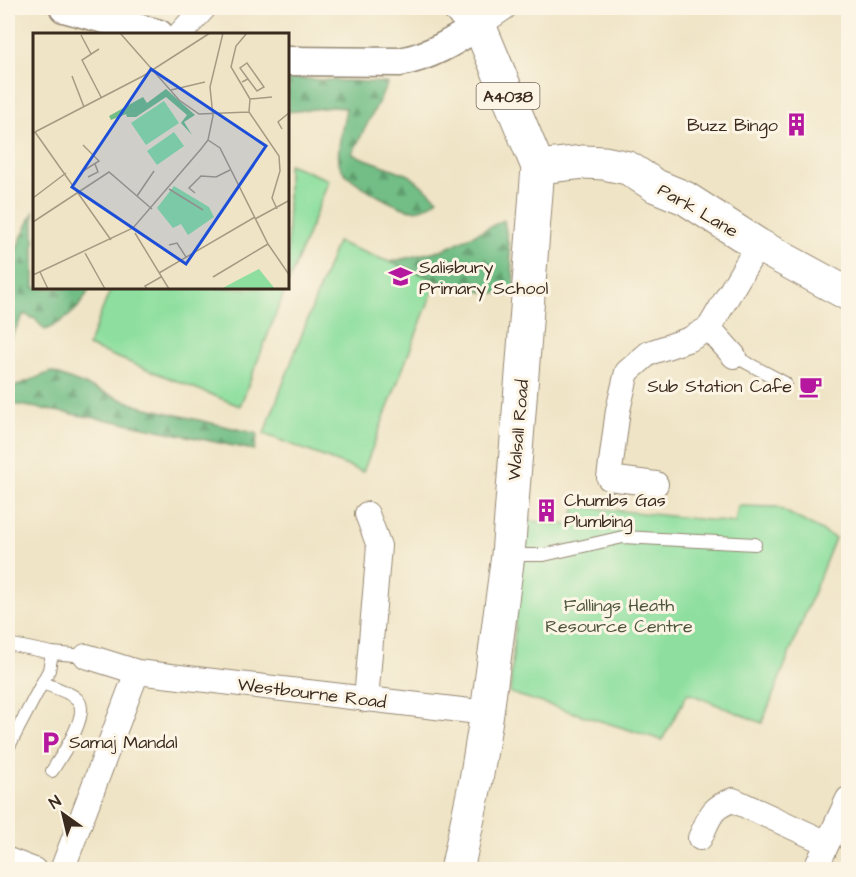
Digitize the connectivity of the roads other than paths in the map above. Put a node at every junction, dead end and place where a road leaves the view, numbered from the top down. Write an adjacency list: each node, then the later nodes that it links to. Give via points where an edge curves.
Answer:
1 (64, 8): 4 (street)
2 (204, 8): 5 (street)
3 (481, 13): 6 (street, via 442,49 416,59); 7 (main road, Walsall Road / A4038)
4 (155, 33)
5 (181, 33)
6 (290, 61)
7 (538, 167): 8 (main road, Park Lane, via 584,162 628,168 685,198); 16 (main road, Walsall Road / A4038)
8 (758, 245): 9 (main road, Park Lane); 10 (street)
9 (849, 294)
10 (709, 328): 11 (street); 13 (street, via 649,353 627,372 609,478)
11 (734, 356): 12 (lane)
12 (785, 383)
13 (656, 484)
14 (367, 514): 22 (street, via 379,546)
15 (755, 544): 16 (lane, via 623,537 544,555)
16 (507, 555): 23 (main road, Walsall Road / A4038)
17 (8, 644): 18 (lane)
18 (52, 653): 19 (lane); 21 (lane)
19 (86, 656): 20 (street, Westbourne Road)
20 (137, 672): 22 (street, Westbourne Road); 31 (street)
21 (42, 683): 24 (lane); 25 (lane, via 70,694 82,710 79,723)
22 (366, 700): 23 (street, Westbourne Road)
23 (487, 713): 32 (main road, Walsall Road / A4038)
24 (8, 748)
25 (52, 771)
26 (849, 799): 28 (street)
27 (700, 838): 28 (street, via 713,810 733,800)
28 (827, 843): 33 (street)
29 (8, 860): 30 (street)
30 (34, 870)
31 (62, 870)
32 (457, 870)
33 (815, 870)

